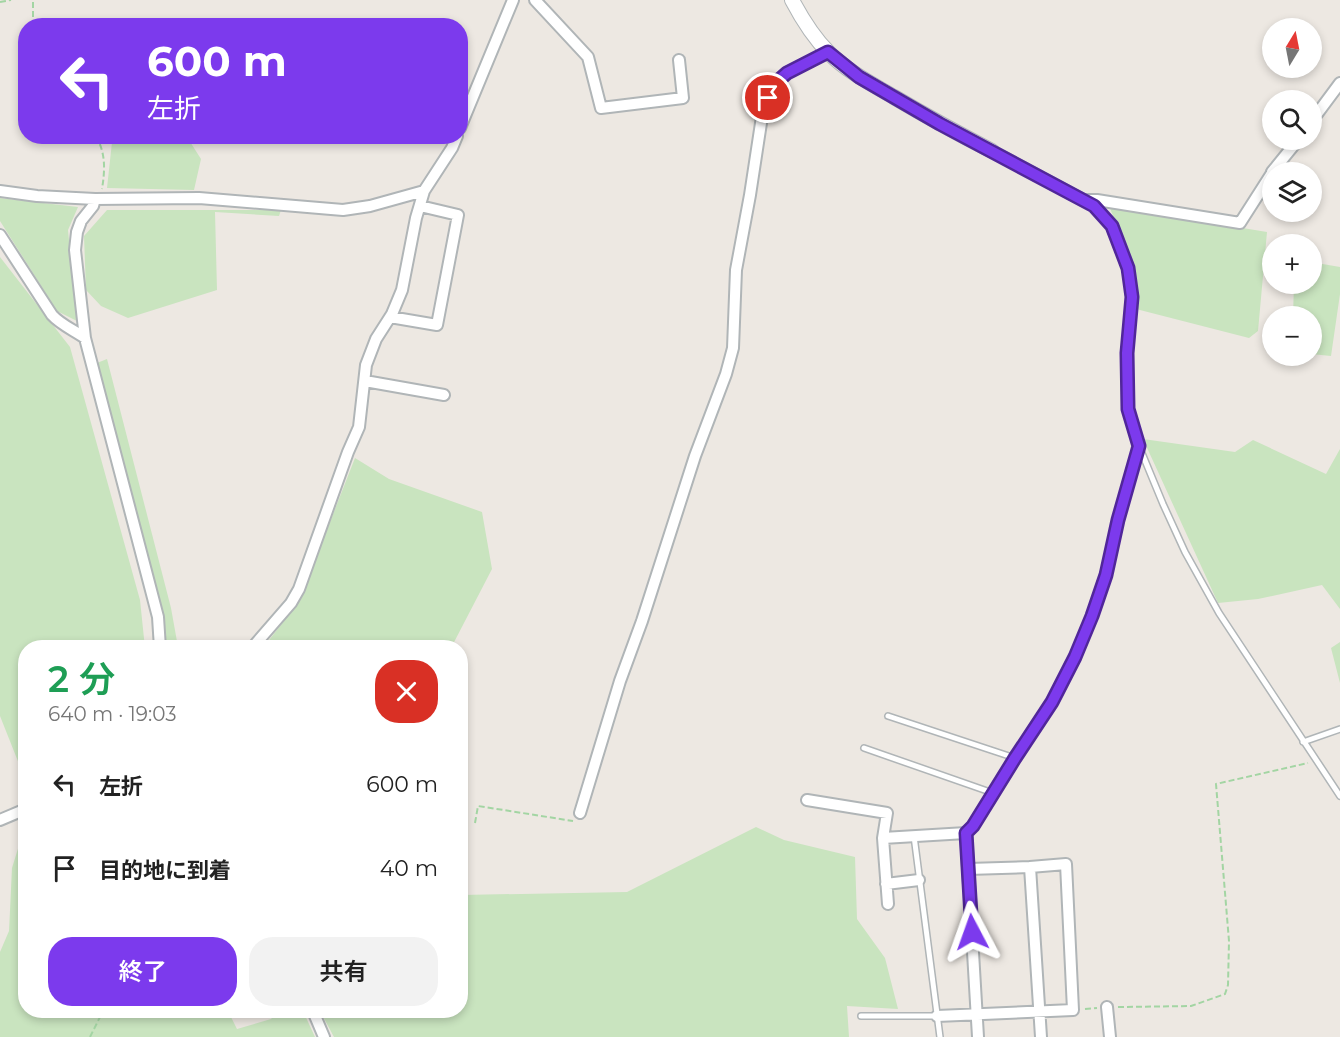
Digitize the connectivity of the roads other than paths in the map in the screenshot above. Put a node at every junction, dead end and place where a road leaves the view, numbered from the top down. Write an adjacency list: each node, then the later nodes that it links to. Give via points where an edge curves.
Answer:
1 (513, 0): 8 (street)
2 (535, 0): 5 (street, via 588,57 601,108 683,98)
3 (792, 0): 4 (street)
4 (828, 52): 11 (street, via 859,77); 36 (street, via 779,80 763,110 736,270 734,337 726,374 620,681)
5 (679, 60)
6 (1340, 83): 7 (street)
7 (1322, 107)
8 (468, 109)
9 (454, 144): 15 (street)
10 (1290, 150): 12 (street)
11 (992, 151): 17 (street)
12 (1281, 162)
13 (1262, 189): 17 (street, via 1240,223)
14 (0, 191): 16 (street)
15 (424, 191): 16 (street, via 343,210 199,198); 18 (street)
16 (98, 198): 21 (street, via 79,226 75,250)
17 (1083, 200): 24 (lane, via 1112,226 1128,268 1132,297 1128,409)
18 (420, 206): 20 (street, via 402,290); 20 (street, via 458,215 437,325)
19 (0, 235): 21 (street, via 52,315)
20 (390, 317): 22 (street, via 376,339)
21 (85, 338): 25 (street, via 158,617)
22 (364, 381): 23 (street); 26 (street, via 359,427 299,589)
23 (444, 395)
24 (1139, 446): 29 (lane, via 1185,552 1213,603); 31 (lane, via 1092,616 1052,702)
25 (159, 640)
26 (259, 640)
27 (888, 716): 31 (lane)
28 (1340, 729): 29 (lane)
29 (1303, 742): 33 (lane)
30 (864, 748): 32 (lane)
31 (1015, 758): 32 (lane)
32 (993, 793): 38 (lane)
33 (1340, 796)
34 (807, 800): 40 (street, via 887,813)
35 (18, 812): 37 (street)
36 (580, 813)
37 (0, 820)
38 (966, 833): 39 (street); 42 (street)
39 (914, 836): 40 (street); 43 (lane)
40 (883, 838): 44 (street)
41 (1030, 867): 42 (street); 47 (street); 47 (street, via 1066,864 1073,1010)
42 (968, 869): 48 (street)
43 (919, 880): 44 (street); 50 (lane)
44 (886, 884): 45 (street)
45 (888, 904)
46 (1107, 1007): 56 (street)
47 (1040, 1011): 48 (street); 55 (street)
48 (977, 1015): 50 (street); 54 (street)
49 (861, 1016): 50 (lane)
50 (937, 1016): 53 (lane)
51 (316, 1018): 52 (street)
52 (324, 1037)
53 (940, 1037)
54 (978, 1037)
55 (1041, 1037)
56 (1110, 1037)

